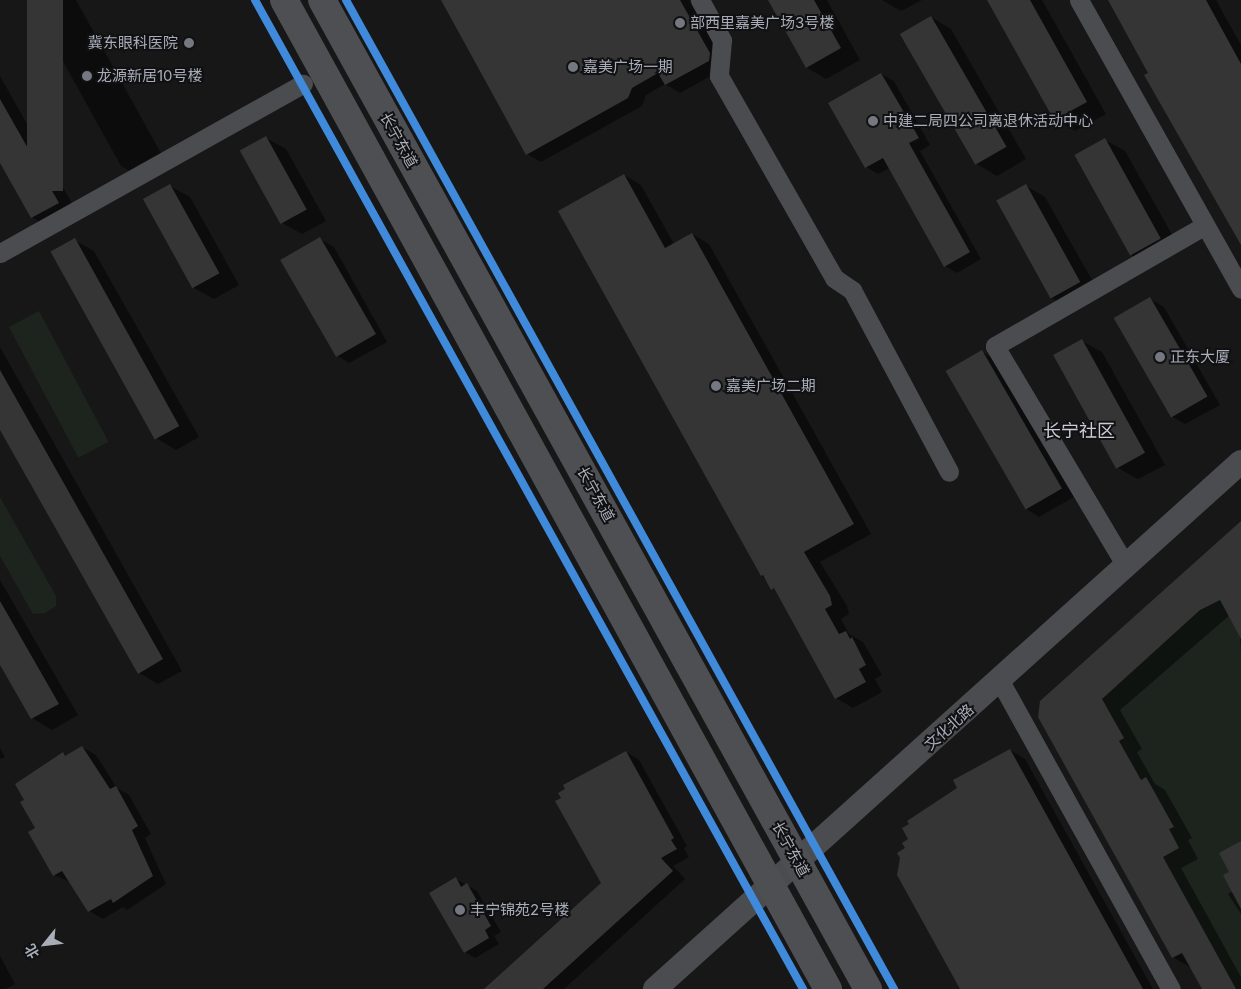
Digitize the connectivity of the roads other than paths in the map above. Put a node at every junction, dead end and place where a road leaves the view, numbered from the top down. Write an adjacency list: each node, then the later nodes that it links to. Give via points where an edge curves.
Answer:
1 (284, 0): 14 (main road)
2 (322, 0): 13 (main road, 长宁东道)
3 (700, 0): 10 (street, via 722,40 719,76 834,278 852,290)
4 (1079, 0): 6 (street)
5 (302, 84): 7 (street)
6 (1204, 226): 8 (street); 11 (street, via 995,346)
7 (0, 253)
8 (1241, 289)
9 (1241, 462): 11 (street, 文化北路)
10 (949, 472)
11 (1126, 566): 12 (street, 文化北路)
12 (1000, 681): 13 (street, 文化北路); 18 (street)
13 (798, 864): 14 (street, 文化北路); 17 (main road, 长宁东道)
14 (771, 886): 15 (street, 文化北路); 16 (main road)
15 (654, 989)
16 (828, 989)
17 (868, 989)
18 (1171, 989)

